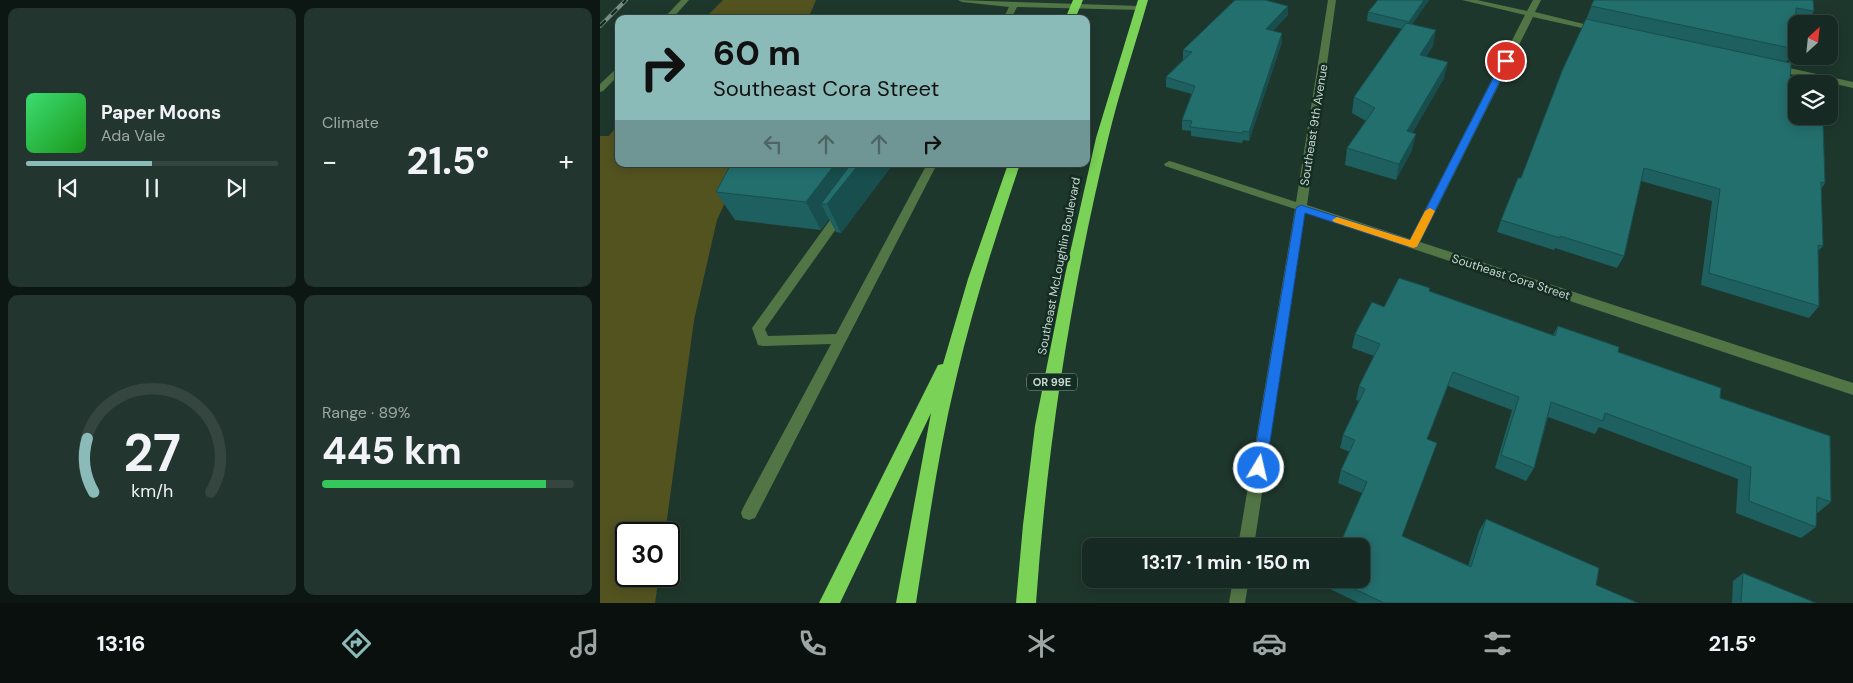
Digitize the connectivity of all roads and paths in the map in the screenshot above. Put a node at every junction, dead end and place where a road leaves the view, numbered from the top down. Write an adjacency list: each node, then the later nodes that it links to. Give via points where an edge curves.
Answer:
1 (685, 0): 10 (street)
2 (962, 0): 8 (street)
3 (1332, 0): 22 (street, Southeast 9th Avenue)
4 (1466, 0): 9 (street)
5 (1537, 0): 9 (street)
6 (1077, 3): 7 (street); 8 (street); 12 (highway)
7 (1142, 4): 32 (highway, Southeast McLoughlin Boulevard / OR 99E, via 1102,138 1072,275 1044,426)
8 (1014, 5): 11 (street)
9 (1530, 14): 13 (street); 23 (street)
10 (671, 15)
11 (1009, 15)
12 (1072, 15)
13 (1608, 31)
14 (1770, 67): 16 (street)
15 (615, 73): 17 (street)
16 (1853, 85)
17 (600, 89)
18 (1169, 164): 22 (street, Southeast Cora Street)
19 (930, 167): 24 (street)
20 (1013, 167): 25 (highway)
21 (849, 203): 24 (street, via 758,328 763,341)
22 (1301, 208): 23 (street, Southeast Cora Street); 28 (street, Southeast 9th Avenue)
23 (1413, 245): 26 (street, Southeast Cora Street)
24 (841, 339): 27 (street)
25 (955, 349): 30 (highway); 31 (highway, via 924,491)
26 (1853, 389)
27 (749, 513)
28 (1247, 538)
29 (1240, 588): 33 (street)
30 (829, 603)
31 (906, 603)
32 (1026, 603)
33 (1237, 603)

